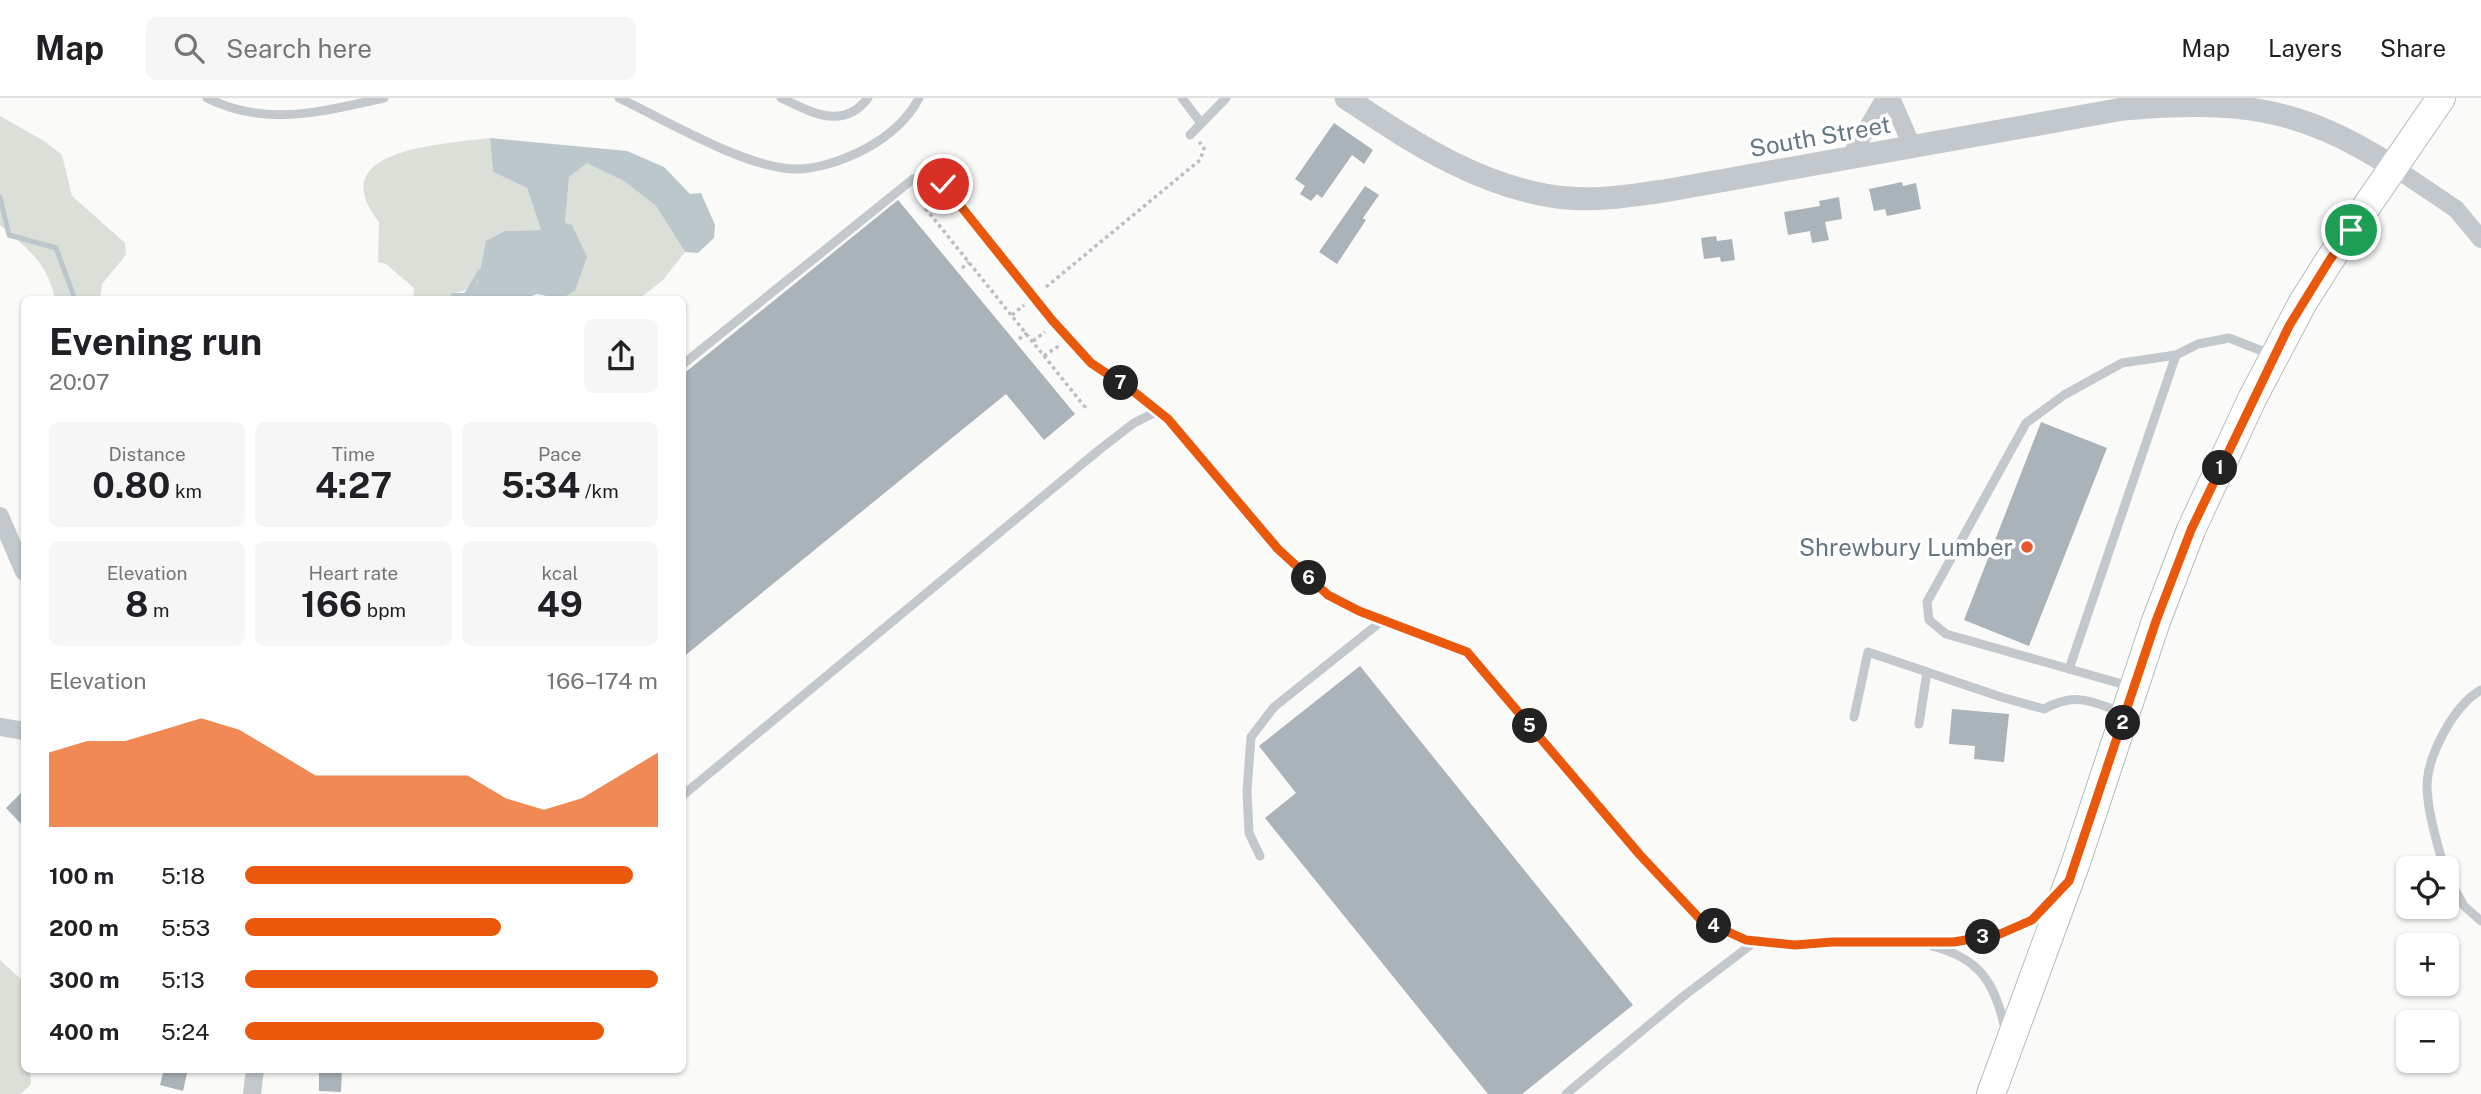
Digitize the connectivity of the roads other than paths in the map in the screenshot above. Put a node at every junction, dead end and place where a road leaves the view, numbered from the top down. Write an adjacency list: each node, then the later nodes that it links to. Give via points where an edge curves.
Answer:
1 (207, 98): 2 (lane, via 245,113 287,115)
2 (384, 98)
3 (619, 98): 6 (lane, via 741,156 795,169 853,156 875,144)
4 (781, 98): 5 (lane, via 822,117 858,109)
5 (868, 98)
6 (919, 98)
7 (1182, 98): 13 (lane)
8 (1226, 98): 13 (lane)
9 (1346, 98): 16 (street, South Street, via 1466,169 1522,190 1570,199 1664,191)
10 (1885, 98): 16 (street)
11 (1891, 98): 15 (street)
12 (2441, 98): 17 (main road)
13 (1202, 123): 14 (lane)
14 (1194, 138)
15 (1912, 146): 16 (street, South Street); 17 (street, South Street, via 2123,109 2215,105 2269,111 2309,122 2356,143)
16 (1850, 157)
17 (2395, 168): 18 (street, via 2456,209); 20 (main road, via 2329,261)
18 (2481, 239)
19 (2176, 355): 20 (lane, via 2198,344 2229,338); 26 (lane); 26 (lane, via 2122,363 2064,395 2026,424 1927,602 1929,620 1946,634)
20 (2274, 356): 28 (main road, via 2191,530)
21 (686, 362): 22 (lane, via 913,178 928,177 951,191 1091,363)
22 (1158, 411): 25 (lane, via 1287,558 1328,595); 35 (lane, via 1099,450)
23 (0, 516): 24 (street)
24 (21, 565)
25 (1383, 620): 36 (lane, via 1274,707 1251,737 1249,833); 41 (lane, via 1467,652 1700,919)
26 (2068, 668): 28 (lane)
27 (1927, 672): 30 (lane, via 2045,709 2074,698); 31 (lane, via 1868,652); 32 (lane)
28 (2134, 687): 30 (main road)
29 (2481, 690): 37 (lane, via 2455,712 2438,745 2427,785)
30 (2126, 714): 38 (main road)
31 (1854, 716)
32 (1919, 724)
33 (0, 727): 34 (street)
34 (21, 730)
35 (686, 793)
36 (1260, 856)
37 (2441, 856)
38 (2069, 881): 42 (lane, via 2032,920 2000,934); 43 (main road)
39 (2459, 897): 40 (lane)
40 (2481, 921)
41 (1756, 941): 42 (lane, via 1795,945); 46 (lane)
42 (1920, 943): 43 (lane, via 1951,951 1978,967 2001,1009)
43 (2008, 1046): 47 (main road)
44 (254, 1073): 45 (street)
45 (252, 1094)
46 (1566, 1094)
47 (1991, 1094)

